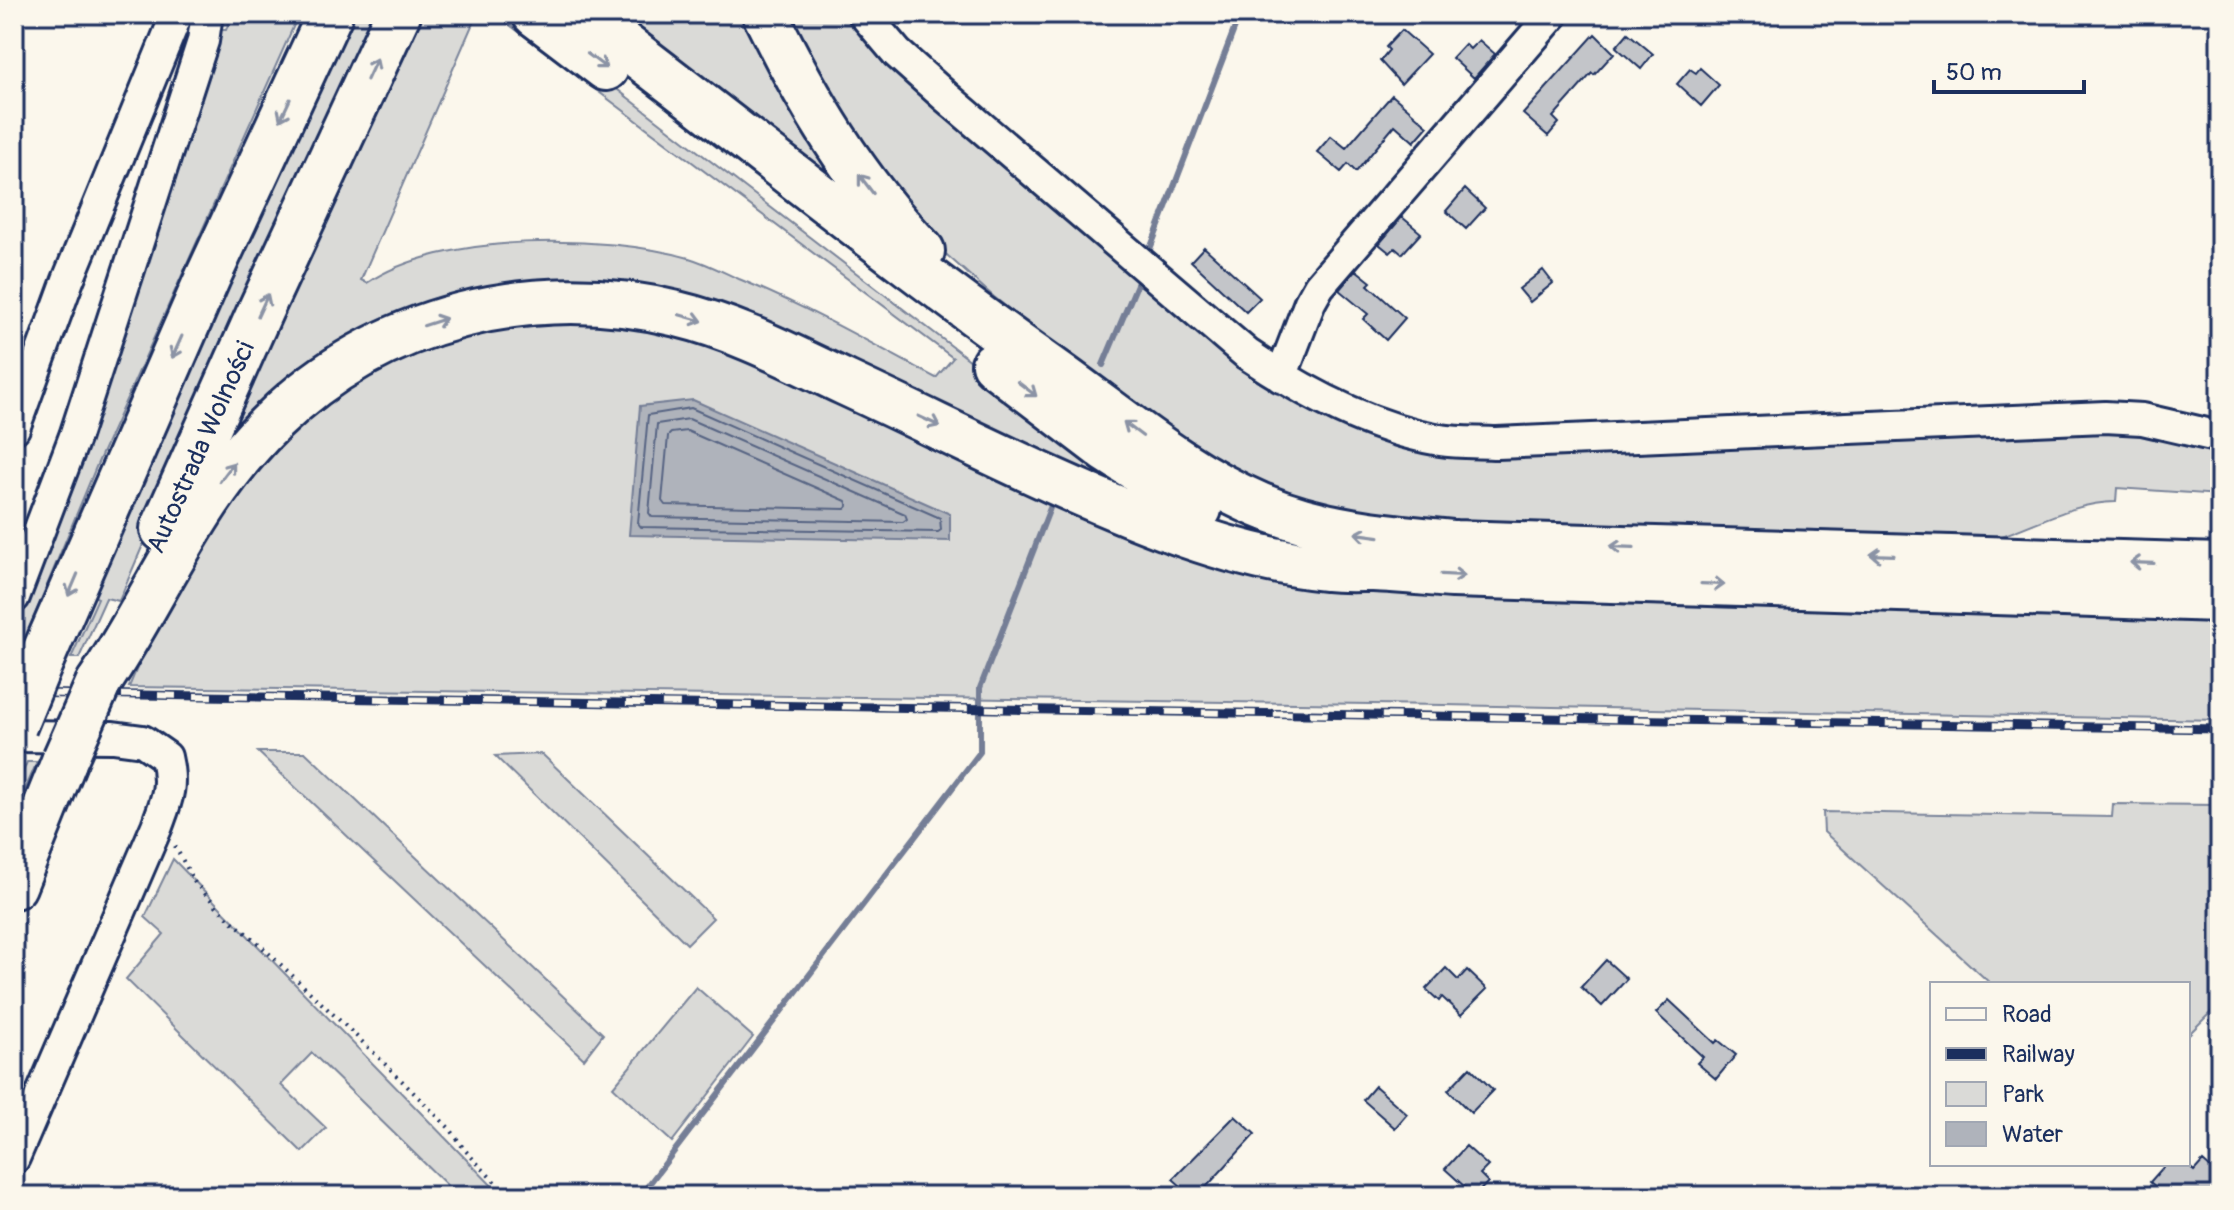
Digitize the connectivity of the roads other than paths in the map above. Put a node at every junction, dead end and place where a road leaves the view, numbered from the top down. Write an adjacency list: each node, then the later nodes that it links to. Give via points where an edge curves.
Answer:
1 (177, 14): 12 (street)
2 (207, 14): 16 (street, via 203,41 75,436)
3 (330, 14): 19 (highway, one-way to 19, bridge, via 208,277)
4 (398, 14): 18 (highway, Autostrada Wolności, one-way to 4, via 261,309)
5 (535, 14): 15 (highway, one-way to 15, via 1145,477 1245,531)
6 (583, 14): 10 (highway)
7 (765, 14): 10 (highway, one-way to 7, via 894,221 818,116)
8 (864, 14): 11 (street, via 945,96 1247,354)
9 (1553, 14): 11 (street, via 1319,286)
10 (1060, 376): 14 (highway, one-way to 10, via 1455,543 1346,532 1262,506 1213,483)
11 (1281, 377): 13 (street, via 1351,412 1441,440 1552,442 2105,417 2142,419)
12 (14, 428)
13 (2220, 437)
14 (2220, 566)
15 (1375, 569): 17 (highway, one-way to 17); 18 (highway, one-way to 15, via 209,497 274,419 357,357 425,325 522,303 596,300 698,320 774,349 1167,528 1279,560 1328,569)
16 (14, 597)
17 (2220, 599)
18 (107, 667): 21 (highway, Autostrada Wolności, bridge)
19 (14, 726)
20 (14, 736): 22 (street, via 143,741 166,757 170,775 170,793 159,821)
21 (14, 886)
22 (14, 1158)

